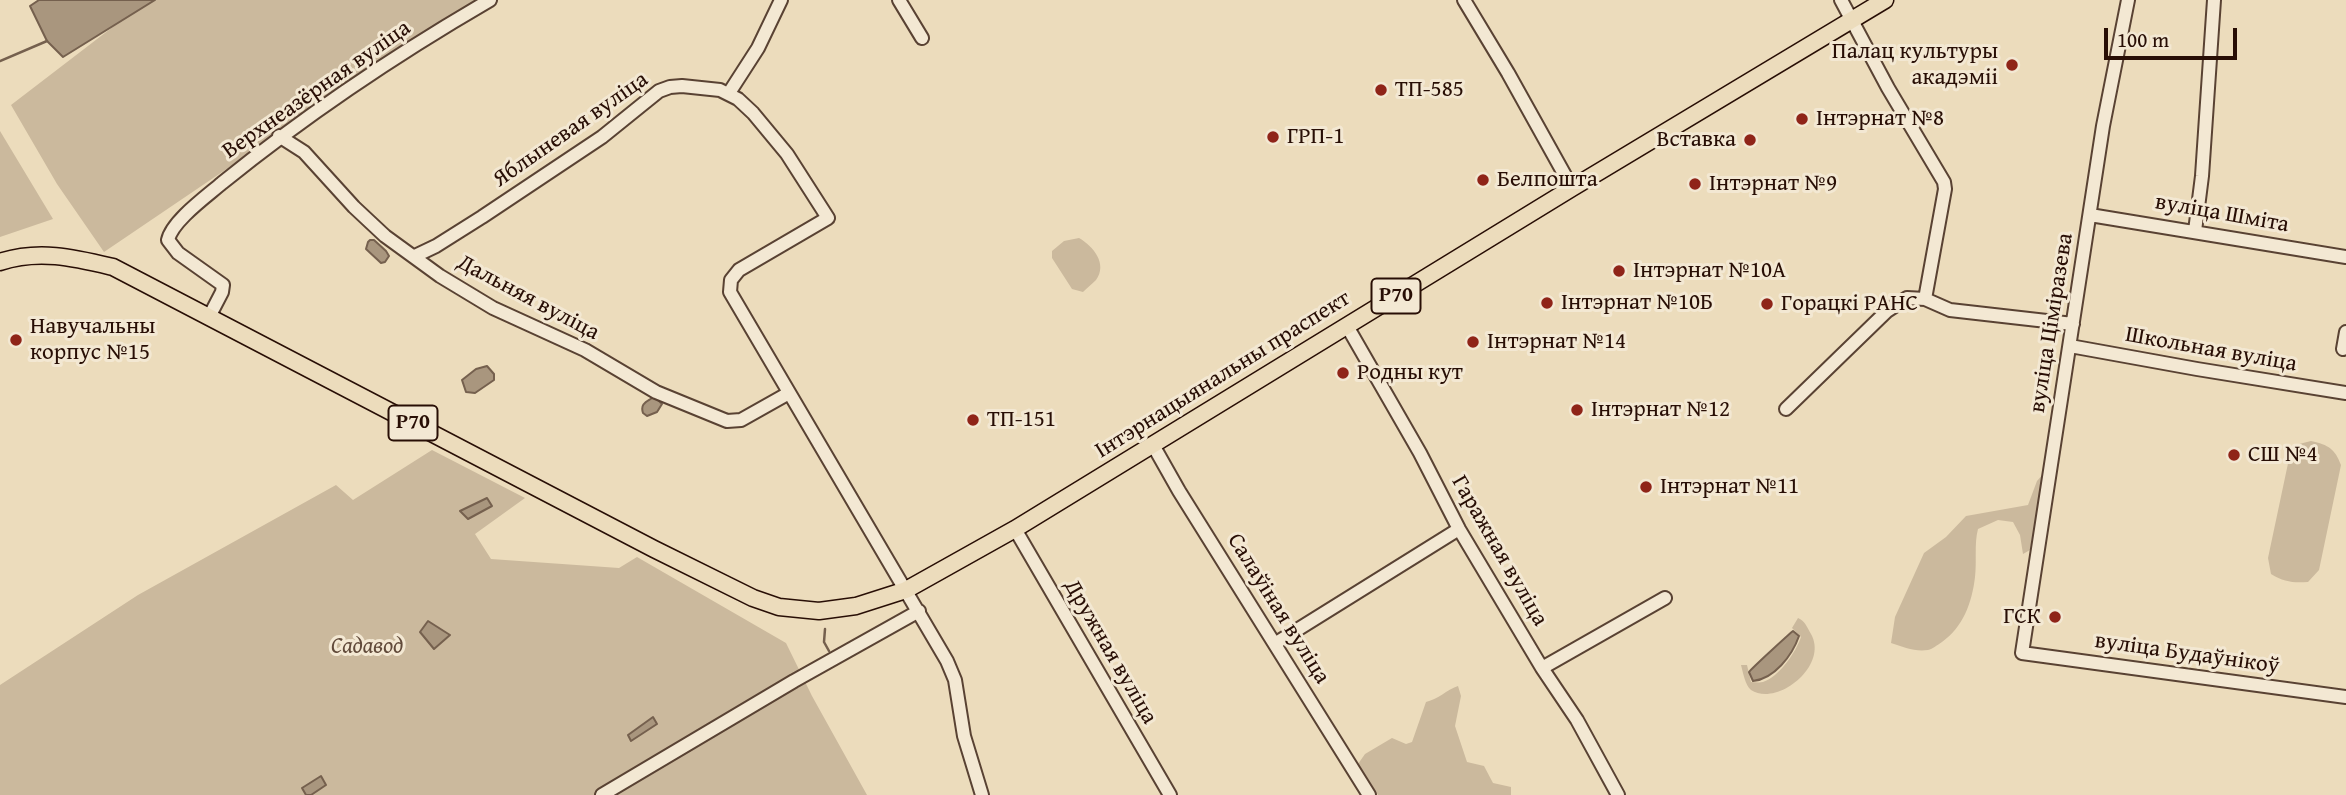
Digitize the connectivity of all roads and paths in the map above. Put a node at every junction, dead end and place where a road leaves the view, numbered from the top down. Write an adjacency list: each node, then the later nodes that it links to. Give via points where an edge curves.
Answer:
1 (491, 0): 12 (street, Верхнеазёрная вуліца)
2 (781, 0): 11 (street)
3 (899, 0): 10 (street)
4 (1464, 0): 13 (street)
5 (1841, 0): 9 (street)
6 (1885, 0): 9 (main road, Інтэрнацыянальны праспект / Р70)
7 (2128, 0): 14 (street, вуліца Ціміразева)
8 (2214, 0): 15 (street)
9 (1853, 19): 13 (main road, Інтэрнацыянальны праспект / Р70); 19 (street, via 1944,182)
10 (922, 38)
11 (729, 93): 16 (street, Яблыневая вуліца, via 682,86 659,91 602,137); 26 (street, via 767,129 828,218 744,267 729,286 731,297)
12 (279, 136): 16 (street, Дальняя вуліца, via 304,152 385,236); 20 (street, Верхнеазёрная вуліца, via 199,202 170,233 168,240 178,253 223,285)
13 (1572, 188): 22 (main road, Інтэрнацыянальны праспект / Р70)
14 (2090, 215): 15 (street, вуліца Шміта); 21 (street, вуліца Ціміразева)
15 (2195, 231): 17 (street, вуліца Шміта)
16 (415, 256): 26 (street, Дальняя вуліца, via 493,308 585,350 656,392 727,421 741,420)
17 (2346, 257)
18 (0, 262): 20 (main road, Р70, via 40,255 70,256 113,267)
19 (1925, 299): 21 (street, via 1950,310); 28 (street, via 1907,298 1887,311)
20 (209, 317): 32 (main road, Р70, via 753,598 779,607 819,611 856,606)
21 (2073, 324): 24 (street, вуліца Ціміразева)
22 (1347, 326): 29 (main road, Інтэрнацыянальны праспект / Р70); 31 (street, Гаражная вуліца)
23 (2346, 332): 25 (street)
24 (2070, 346): 27 (street, Школьная вуліца); 36 (street, вуліца Ціміразева)
25 (2343, 349)
26 (789, 393): 32 (street)
27 (2346, 393)
28 (1786, 409)
29 (1153, 445): 30 (main road, Інтэрнацыянальны праспект / Р70); 35 (street, Салаўіная вуліца)
30 (1015, 529): 32 (main road, Інтэрнацыянальны праспект / Р70); 41 (street, Дружная вуліца)
31 (1459, 530): 35 (street); 37 (street, Гаражная вуліца)
32 (906, 590): 34 (street)
33 (1665, 598): 37 (street)
34 (919, 611): 39 (street); 40 (street, via 956,680 964,736)
35 (1276, 643): 42 (street, Салаўіная вуліца)
36 (2022, 653): 38 (street, вуліца Будаўнікоў)
37 (1542, 668): 43 (street, Гаражная вуліца)
38 (2346, 697)
39 (602, 795)
40 (982, 795)
41 (1170, 795)
42 (1369, 795)
43 (1618, 795)

